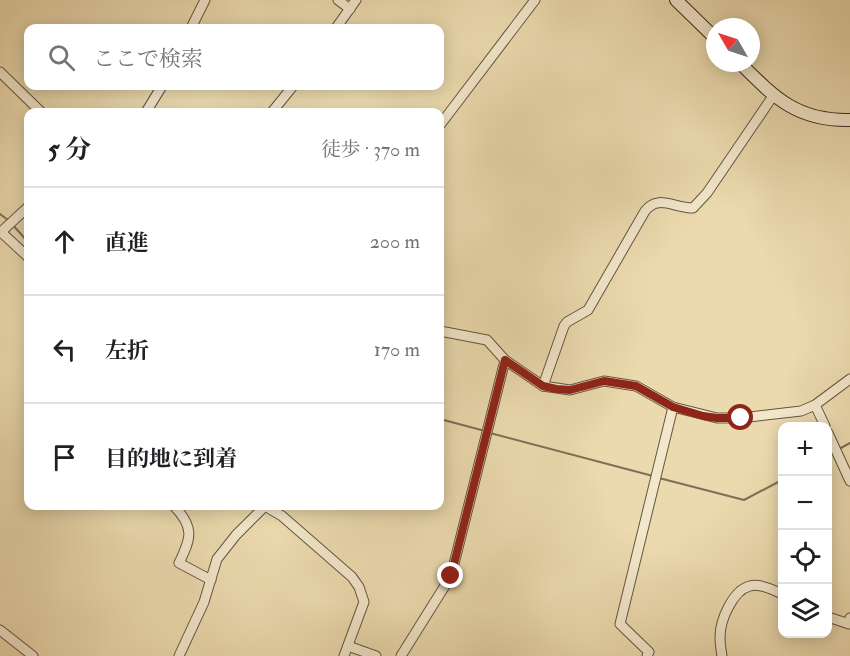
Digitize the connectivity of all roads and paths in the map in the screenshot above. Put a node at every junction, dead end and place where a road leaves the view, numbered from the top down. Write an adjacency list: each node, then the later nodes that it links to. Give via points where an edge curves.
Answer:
1 (205, 0): 7 (street)
2 (338, 0): 6 (street)
3 (357, 0): 6 (street)
4 (535, 0): 18 (street)
5 (676, 0): 9 (main road)
6 (350, 9): 8 (street)
7 (193, 24)
8 (339, 24)
9 (706, 29)
10 (0, 72): 15 (street)
11 (749, 72): 14 (main road)
12 (160, 90): 16 (street)
13 (290, 90): 17 (street)
14 (773, 96): 19 (main road, via 809,115); 26 (street, via 693,208 658,201 645,211 588,310 564,326)
15 (37, 108)
16 (148, 108)
17 (275, 108)
18 (444, 120)
19 (850, 120)
20 (24, 211): 21 (street)
21 (2, 231): 22 (street)
22 (24, 253)
23 (444, 332): 24 (street, via 487,340)
24 (505, 360): 26 (street); 45 (street, via 451,576)
25 (850, 379): 27 (street)
26 (543, 386): 28 (street, via 570,390 604,381 626,384)
27 (815, 405): 28 (street, via 741,418 717,418); 29 (street)
28 (673, 407): 46 (street, via 620,624 649,652)
29 (823, 422)
30 (832, 442): 31 (street)
31 (850, 481)
32 (177, 510): 35 (street, via 189,526 190,538 180,563)
33 (261, 510): 35 (street, via 217,559)
34 (272, 510): 40 (street, via 359,587 364,602)
35 (211, 580): 42 (street)
36 (778, 592): 47 (street, via 752,585 738,591 728,607 720,635)
37 (832, 618): 38 (street, via 849,624)
38 (850, 618)
39 (0, 630): 41 (street)
40 (348, 646): 43 (street); 44 (street)
41 (33, 656)
42 (179, 656)
43 (344, 656)
44 (376, 656)
45 (401, 656)
46 (647, 656)
47 (722, 656)

